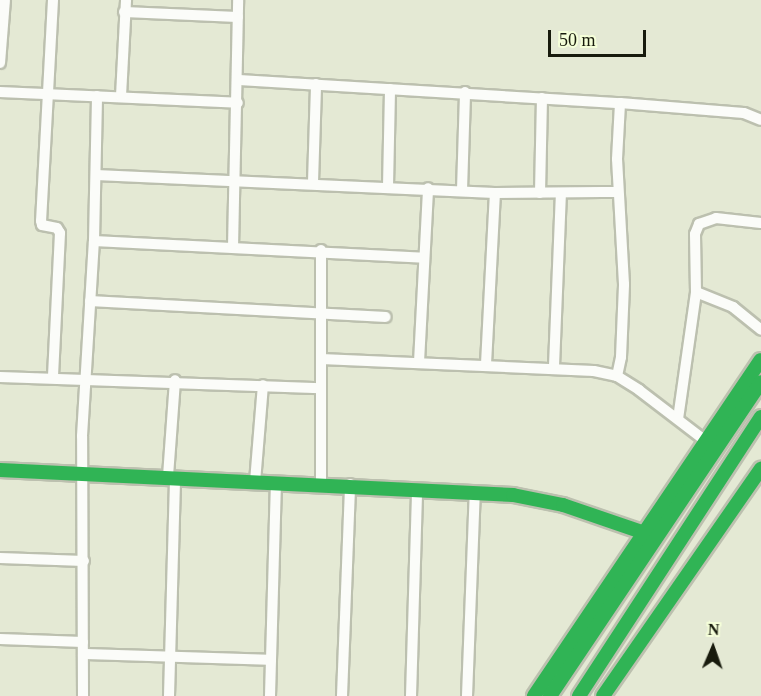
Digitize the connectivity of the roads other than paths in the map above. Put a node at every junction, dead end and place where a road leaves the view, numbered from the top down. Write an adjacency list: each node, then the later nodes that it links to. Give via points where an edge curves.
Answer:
1 (5, 0): 7 (street)
2 (53, 0): 12 (street)
3 (126, 0): 5 (street)
4 (238, 0): 6 (street)
5 (124, 12): 6 (street); 15 (street)
6 (237, 17): 8 (street)
7 (0, 63)
8 (239, 80): 9 (street); 17 (street)
9 (316, 84): 10 (street); 22 (street)
10 (390, 89): 13 (street); 23 (street)
11 (0, 92): 12 (street)
12 (45, 93): 14 (street); 47 (street, via 41,221 60,233)
13 (465, 93): 16 (street); 25 (street)
14 (97, 96): 15 (street); 20 (street)
15 (121, 96): 17 (street)
16 (543, 98): 18 (street); 28 (street)
17 (238, 103): 21 (street)
18 (620, 103): 19 (street, via 744,113); 26 (street)
19 (761, 120)
20 (96, 175): 21 (street); 31 (street)
21 (235, 178): 22 (street); 32 (street)
22 (313, 182): 23 (street)
23 (388, 186): 24 (street)
24 (428, 188): 25 (street); 34 (street)
25 (462, 190): 27 (street)
26 (618, 192): 29 (street); 45 (street, via 625,248 622,346)
27 (495, 193): 28 (street); 43 (street)
28 (540, 194): 29 (street)
29 (561, 194): 44 (street)
30 (761, 223): 35 (street, via 716,218 699,224 695,234)
31 (94, 241): 32 (street); 36 (street)
32 (233, 247): 33 (street)
33 (321, 250): 34 (street); 37 (street)
34 (424, 258): 42 (street)
35 (696, 292): 39 (street, via 733,307); 54 (street)
36 (90, 301): 37 (street); 48 (street)
37 (320, 314): 38 (street); 40 (street)
38 (386, 317)
39 (761, 330)
40 (321, 359): 42 (street); 52 (street)
41 (761, 360): 55 (street)
42 (419, 362): 43 (street)
43 (486, 364): 44 (street)
44 (554, 366): 45 (street)
45 (617, 376): 54 (street)
46 (0, 377): 47 (street)
47 (53, 378): 48 (street)
48 (86, 378): 49 (street); 58 (street, via 82,436)
49 (175, 380): 51 (street); 59 (street)
50 (761, 382): 55 (street)
51 (263, 385): 52 (street); 60 (street)
52 (321, 388): 62 (street)
53 (761, 417): 81 (street)
54 (678, 419): 55 (street)
55 (711, 444): 66 (street); 80 (street)
56 (761, 468): 82 (street)
57 (0, 470): 58 (street)
58 (85, 473): 59 (street); 68 (street)
59 (171, 476): 60 (street); 71 (street)
60 (255, 482): 61 (street)
61 (276, 483): 62 (street); 72 (street)
62 (321, 483): 63 (street)
63 (350, 484): 64 (street); 76 (street)
64 (417, 489): 65 (street); 77 (street)
65 (475, 492): 66 (street, via 563,505); 78 (street)
66 (642, 532): 79 (street)
67 (0, 558): 68 (street)
68 (84, 561): 70 (street)
69 (0, 639): 70 (street)
70 (83, 648): 71 (street); 73 (street)
71 (170, 657): 72 (street); 74 (street)
72 (271, 660): 75 (street)
73 (83, 696)
74 (169, 696)
75 (270, 696)
76 (342, 696)
77 (411, 696)
78 (467, 696)
79 (534, 696)
80 (550, 696)
81 (579, 696)
82 (603, 696)

